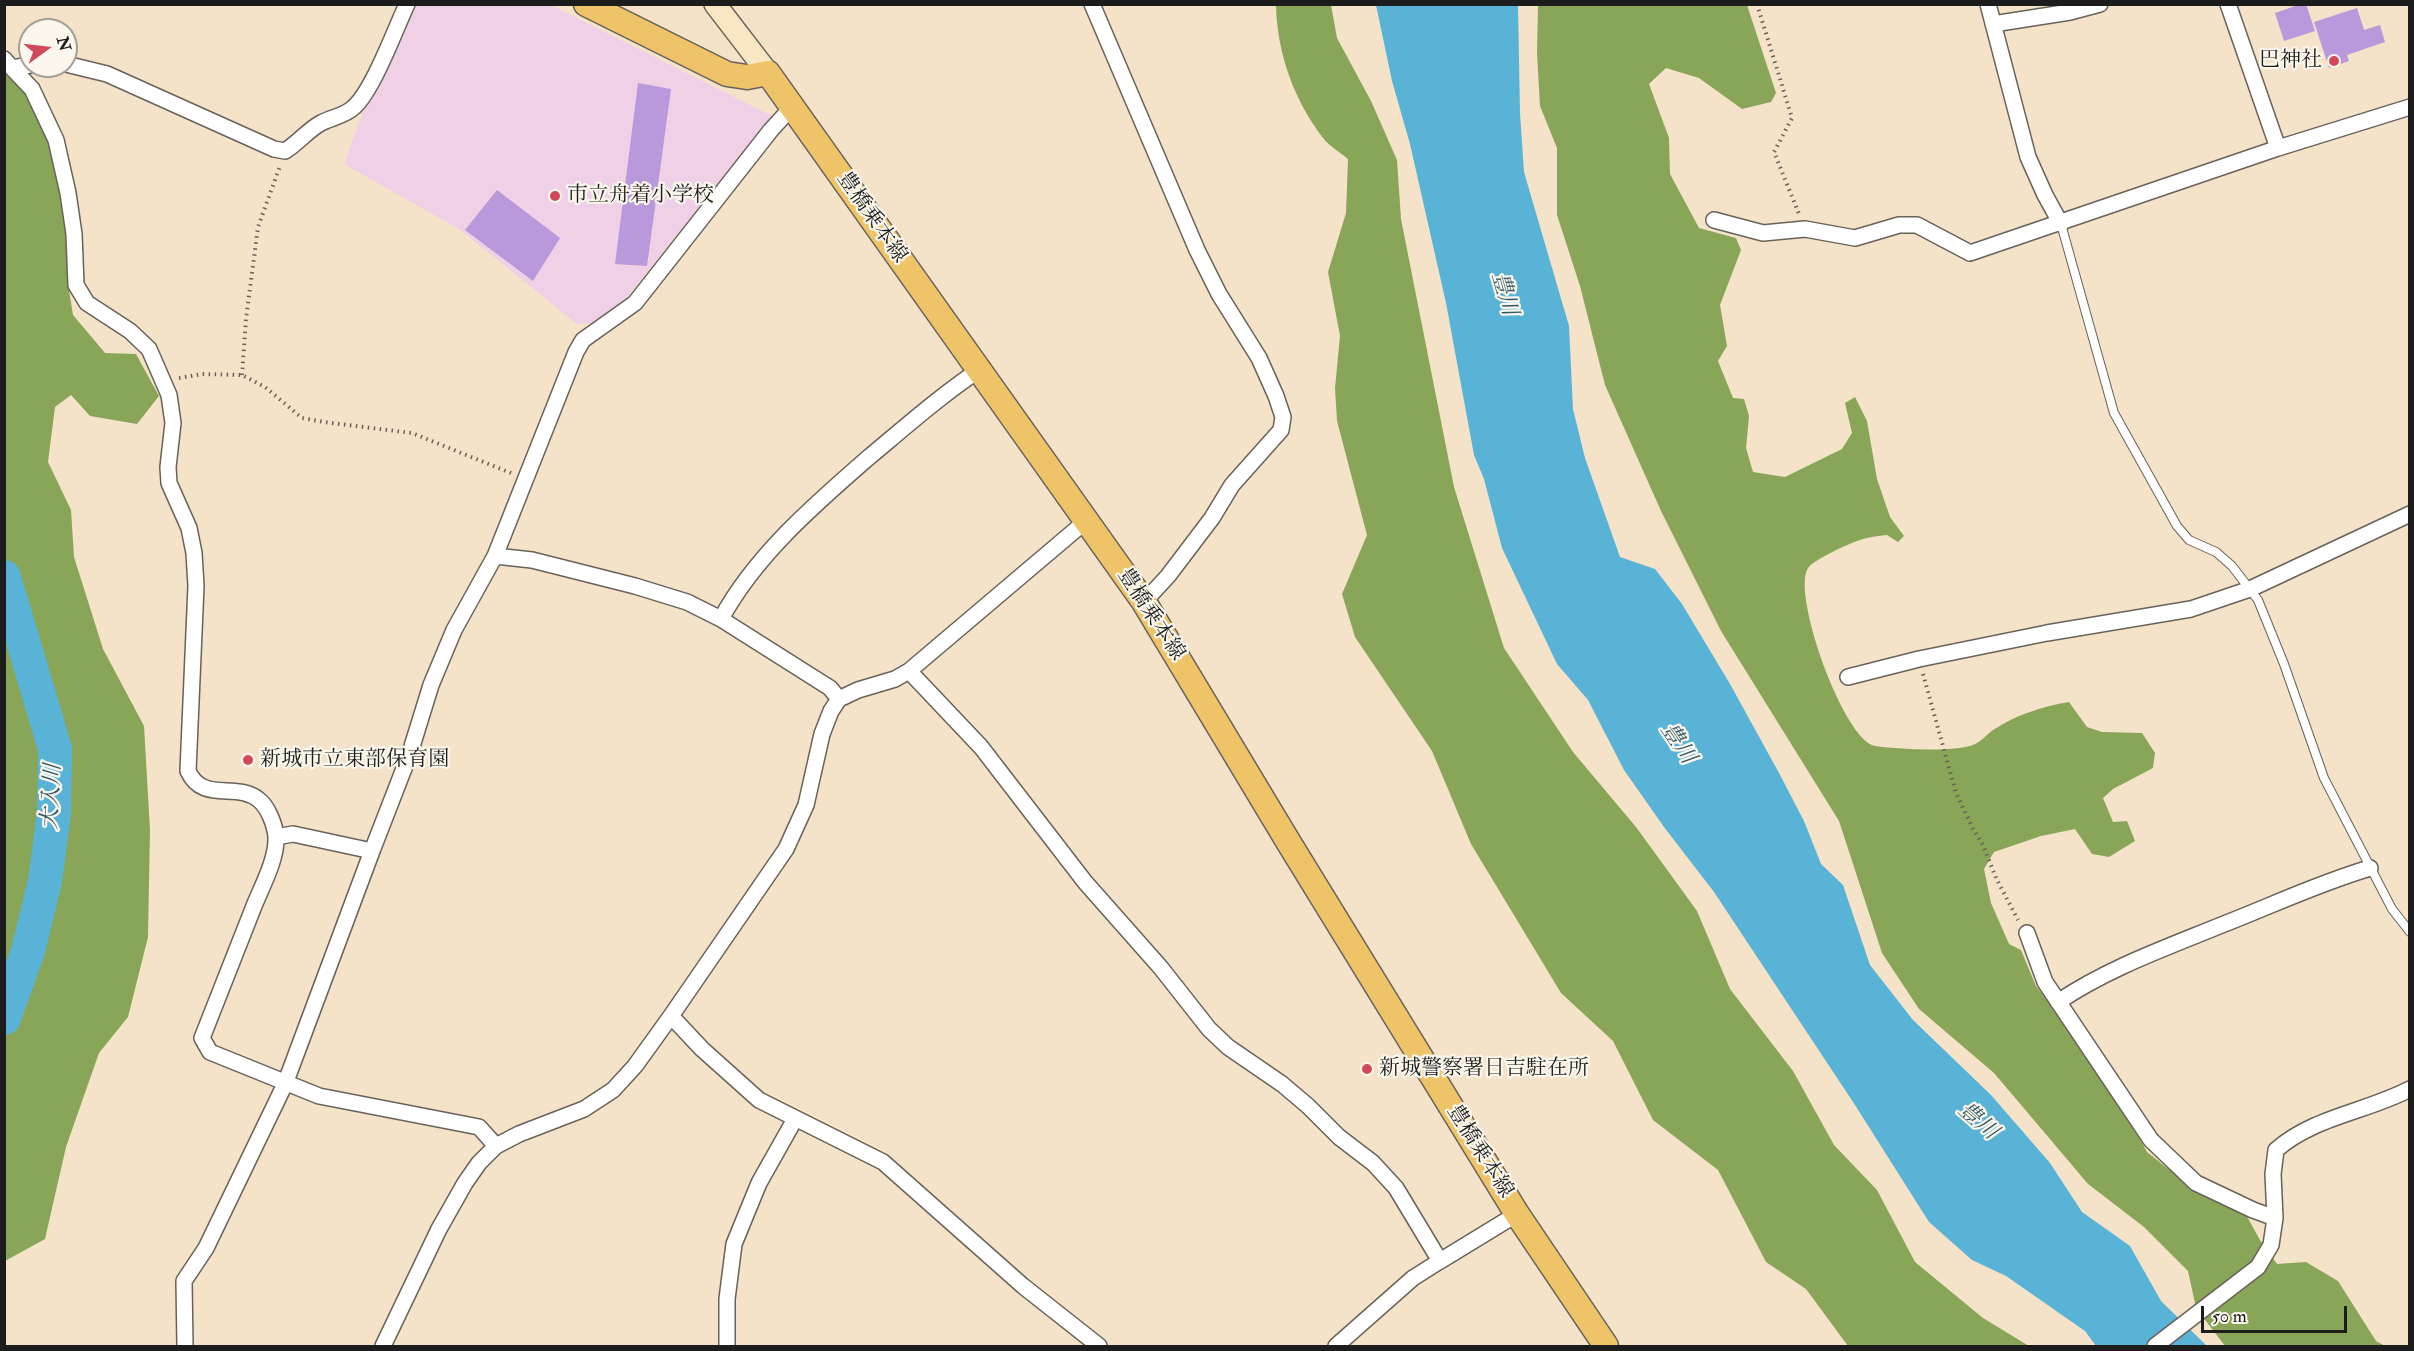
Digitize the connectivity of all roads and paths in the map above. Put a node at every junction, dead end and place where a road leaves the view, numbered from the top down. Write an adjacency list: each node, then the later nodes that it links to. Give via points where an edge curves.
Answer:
1 (406, 4): 16 (street, via 373,79 355,106 320,123)
2 (586, 4): 12 (main road, via 727,74 747,77)
3 (715, 4): 12 (main road)
4 (1092, 4): 28 (street, via 1197,250 1258,357 1282,417 1281,430 1232,485 1212,518)
5 (1757, 4): 19 (path, via 1792,118 1774,152)
6 (1988, 4): 9 (street)
7 (2100, 4): 9 (street)
8 (2228, 4): 15 (street)
9 (1993, 24): 18 (street, via 2028,157)
10 (8, 64): 22 (street, via 33,89 56,140 71,213 76,285 87,303 130,331 148,349)
11 (78, 67): 16 (street, via 107,74)
12 (768, 73): 14 (main road, 豊橋乗本線)
13 (2409, 106): 15 (street)
14 (792, 107): 20 (main road, 豊橋乗本線); 23 (street, via 635,303 583,340)
15 (2278, 148): 18 (street)
16 (285, 151): 21 (path, via 258,227)
17 (1714, 220): 19 (street, via 1763,233)
18 (2061, 224): 19 (street, via 1970,253 1917,225 1899,225 1855,238); 27 (lane, via 2114,412 2177,526 2189,540 2216,552)
19 (1805, 229)
20 (979, 370): 25 (main road, 豊橋乗本線); 29 (street, via 833,489 735,593)
21 (242, 375): 22 (path, via 202,374); 23 (path, via 265,387 302,418 412,433)
22 (164, 380): 34 (street, via 173,423 169,483 189,528 194,553 188,771 193,781 205,789 251,794 261,801)
23 (526, 479): 26 (street)
24 (2409, 514): 27 (street)
25 (1086, 521): 28 (main road, 豊橋乗本線); 31 (street)
26 (495, 556): 29 (street, via 532,560 635,586 687,602); 35 (street, via 449,641)
27 (2250, 589): 30 (street, via 2191,609); 36 (lane, via 2284,664 2324,778)
28 (1144, 602): 45 (main road, 豊橋乗本線)
29 (721, 619): 33 (street, via 830,687)
30 (1919, 659): 32 (street); 38 (path, via 1956,793 2011,909)
31 (909, 671): 33 (street); 47 (street, via 981,747 1085,882 1209,1029 1282,1084 1373,1163 1396,1188)
32 (1848, 677)
33 (839, 699): 40 (street, via 822,735 806,805 786,849)
34 (276, 837): 35 (street, via 293,834); 41 (street, via 267,873 202,1038 210,1052)
35 (372, 851): 41 (street)
36 (2370, 868): 37 (lane); 39 (street, via 2331,879 2147,956 2076,989)
37 (2409, 932)
38 (2027, 933): 39 (street, via 2045,982)
39 (2058, 1002): 46 (street, via 2151,1140 2169,1158 2196,1183)
40 (671, 1016): 43 (street, via 759,1100); 44 (street, via 613,1090 584,1109)
41 (285, 1084): 44 (street, via 319,1096 480,1127); 48 (street, via 206,1248 184,1281)
42 (2409, 1089): 46 (street, via 2308,1128 2276,1150)
43 (795, 1119): 50 (street, via 759,1183 734,1244 727,1299); 51 (street, via 882,1162)
44 (496, 1146): 49 (street, via 465,1183 439,1229)
45 (1517, 1214): 47 (street); 53 (main road, 豊橋乗本線)
46 (2275, 1218): 54 (street, via 2271,1245 2258,1267)
47 (1440, 1261): 52 (street, via 1413,1278)
48 (185, 1347)
49 (383, 1347)
50 (727, 1347)
51 (1099, 1347)
52 (1336, 1347)
53 (1606, 1347)
54 (2155, 1347)

